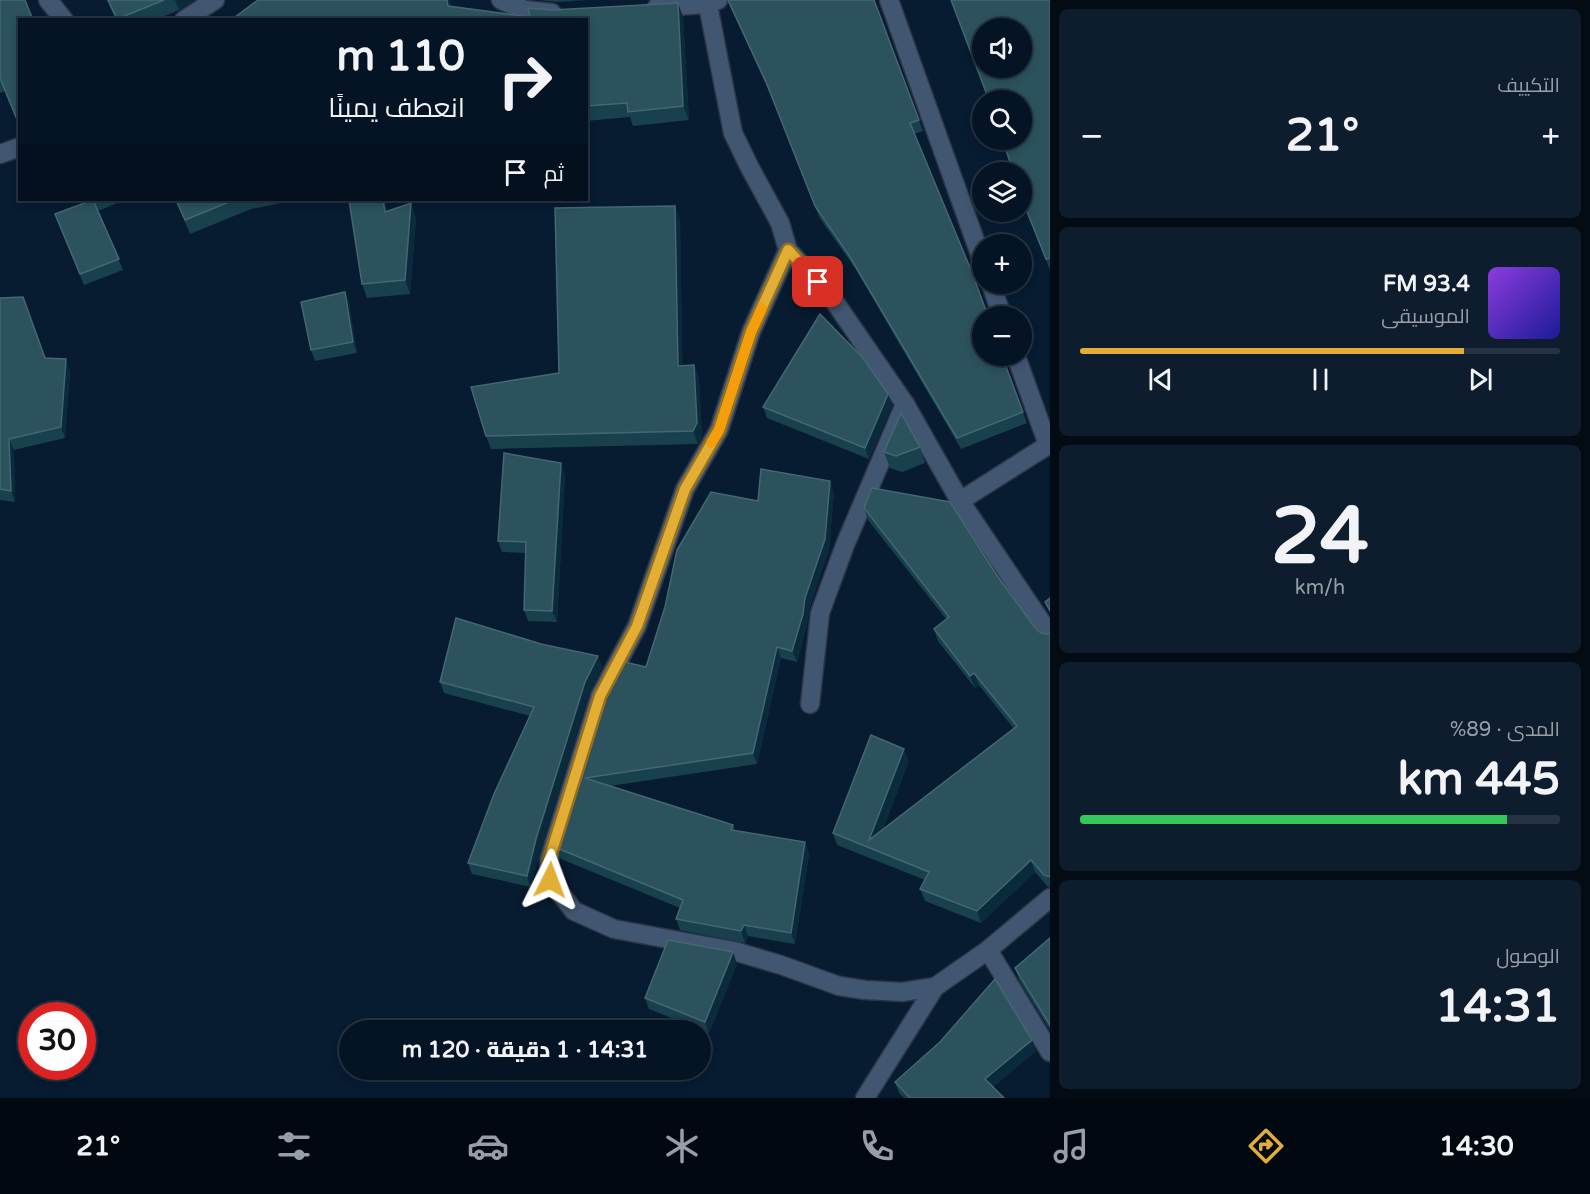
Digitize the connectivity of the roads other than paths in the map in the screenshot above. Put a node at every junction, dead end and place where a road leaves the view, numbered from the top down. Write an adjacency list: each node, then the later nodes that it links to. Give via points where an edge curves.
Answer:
1 (48, 0): 8 (street)
2 (215, 0): 9 (street)
3 (501, 0): 7 (street, via 525,10)
4 (889, 0): 12 (street)
5 (711, 1): 6 (street); 13 (street, via 733,133 780,223)
6 (638, 8)
7 (569, 12)
8 (62, 18)
9 (187, 18)
10 (18, 148): 11 (street)
11 (0, 154)
12 (973, 234)
13 (788, 250): 15 (street, via 832,298); 22 (street, via 751,332 719,430 685,489 637,626 600,696 549,860 550,880 574,911 614,929 734,951 839,986 902,992)
14 (1020, 366): 16 (street)
15 (904, 404): 17 (street); 19 (street, via 819,613)
16 (1049, 444): 17 (street)
17 (960, 501): 18 (street)
18 (1050, 635)
19 (810, 704)
20 (1050, 898): 21 (street)
21 (988, 950): 22 (street); 23 (street)
22 (935, 987): 24 (street)
23 (1050, 1052)
24 (865, 1098)

